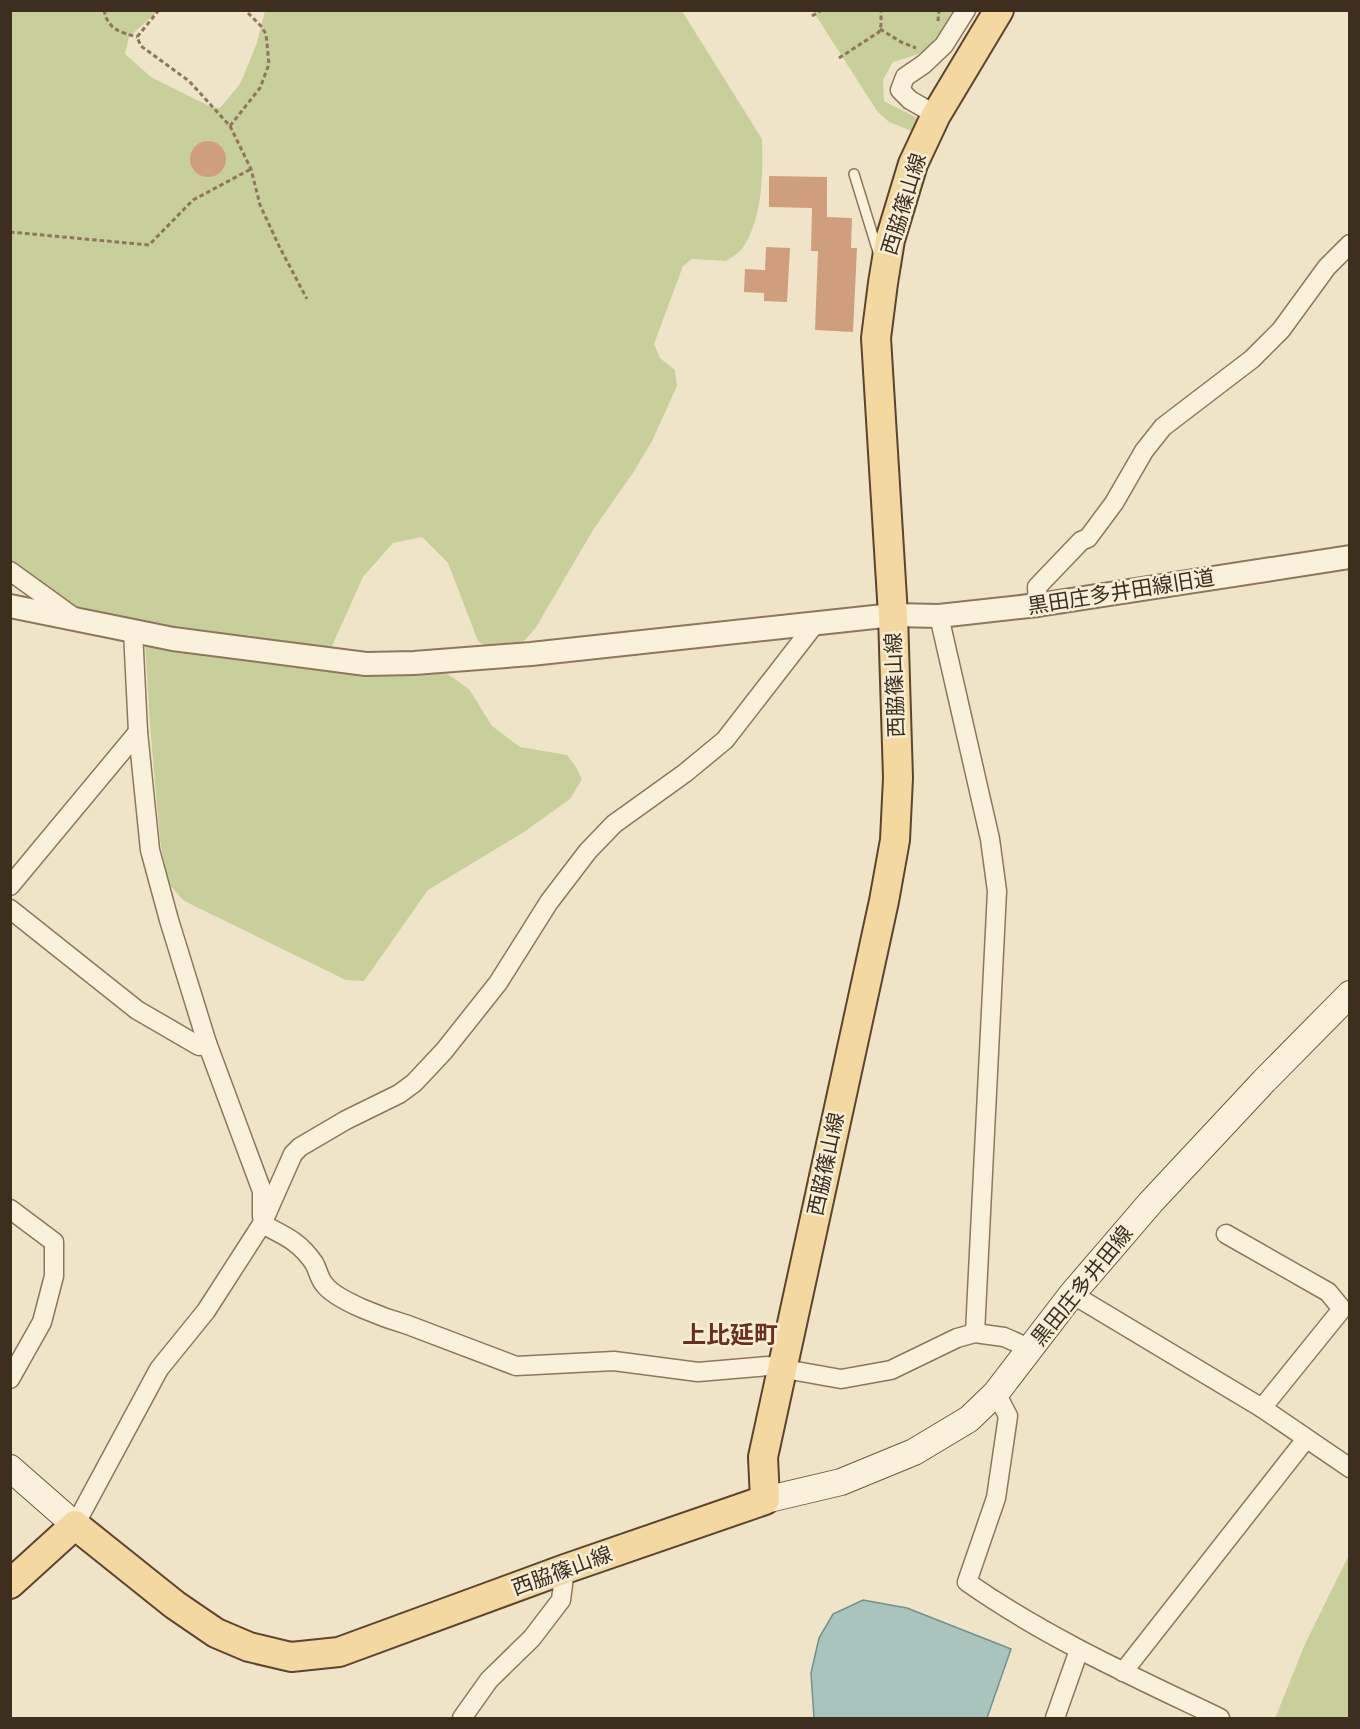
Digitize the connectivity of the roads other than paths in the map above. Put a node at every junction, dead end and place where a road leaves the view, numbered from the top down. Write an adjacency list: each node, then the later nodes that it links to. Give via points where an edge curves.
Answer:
1 (966, 10): 3 (street, via 944,45 905,77 900,90)
2 (998, 12): 3 (main road, 西脇篠山線)
3 (936, 115): 6 (main road, 西脇篠山線, via 913,164)
4 (854, 174): 6 (lane, via 877,252)
5 (1350, 244): 9 (street, via 1327,267 1281,330 1252,359 1163,428 1088,538 1036,586)
6 (886, 264): 11 (main road, 西脇篠山線, via 876,338)
7 (1350, 557): 9 (street, 黒田庄多井田線旧道)
8 (10, 571): 13 (street)
9 (1038, 605): 12 (street, 黒田庄多井田線旧道)
10 (10, 606): 13 (street, 黒田庄多井田線旧道)
11 (892, 615): 12 (street, 黒田庄多井田線旧道); 14 (street, 黒田庄多井田線旧道); 27 (main road, 西脇篠山線, via 898,778 895,840)
12 (939, 616): 25 (street, via 990,839 997,891)
13 (75, 618): 15 (street, 黒田庄多井田線旧道)
14 (815, 624): 15 (street, 黒田庄多井田線旧道, via 531,654 366,664 173,639); 22 (street, via 726,740 614,824 588,851 549,902 498,983 414,1083 293,1154)
15 (133, 630): 16 (street)
16 (138, 732): 17 (street); 20 (street, via 150,850)
17 (10, 886)
18 (10, 909): 20 (street, via 137,1010 199,1046)
19 (1350, 994): 24 (main road, 黒田庄多井田線, via 1151,1202)
20 (207, 1043): 22 (street, via 262,1191)
21 (10, 1209): 28 (street, via 54,1242 54,1276 42,1322)
22 (262, 1224): 27 (street, via 295,1241 314,1263 325,1286 351,1303 516,1366 614,1361 698,1372); 35 (street, via 206,1311 159,1369)
23 (1226, 1234): 30 (street, via 1328,1292 1342,1309)
24 (1072, 1294): 26 (main road, 黒田庄多井田線); 30 (street)
25 (975, 1333): 26 (street, via 1004,1337); 27 (street, via 891,1370 871,1374 841,1379)
26 (1031, 1349): 29 (main road, 黒田庄多井田線)
27 (783, 1368): 34 (main road, 西脇篠山線, via 763,1457)
28 (10, 1379)
29 (996, 1393): 34 (main road, 黒田庄多井田線, via 969,1419 914,1452 841,1482); 38 (street, via 1008,1416 996,1498 967,1582)
30 (1262, 1408): 31 (street)
31 (1306, 1439): 33 (street); 39 (street)
32 (10, 1468): 35 (main road)
33 (1350, 1468)
34 (765, 1500): 36 (main road, 西脇篠山線)
35 (75, 1525): 36 (main road, 西脇篠山線, via 216,1633 249,1647 291,1657 339,1652); 37 (main road)
36 (565, 1569): 40 (street, via 561,1600 532,1638 489,1680)
37 (10, 1584)
38 (1079, 1650): 39 (street); 41 (street)
39 (1124, 1672): 42 (street)
40 (462, 1719)
41 (1055, 1719)
42 (1220, 1719)

